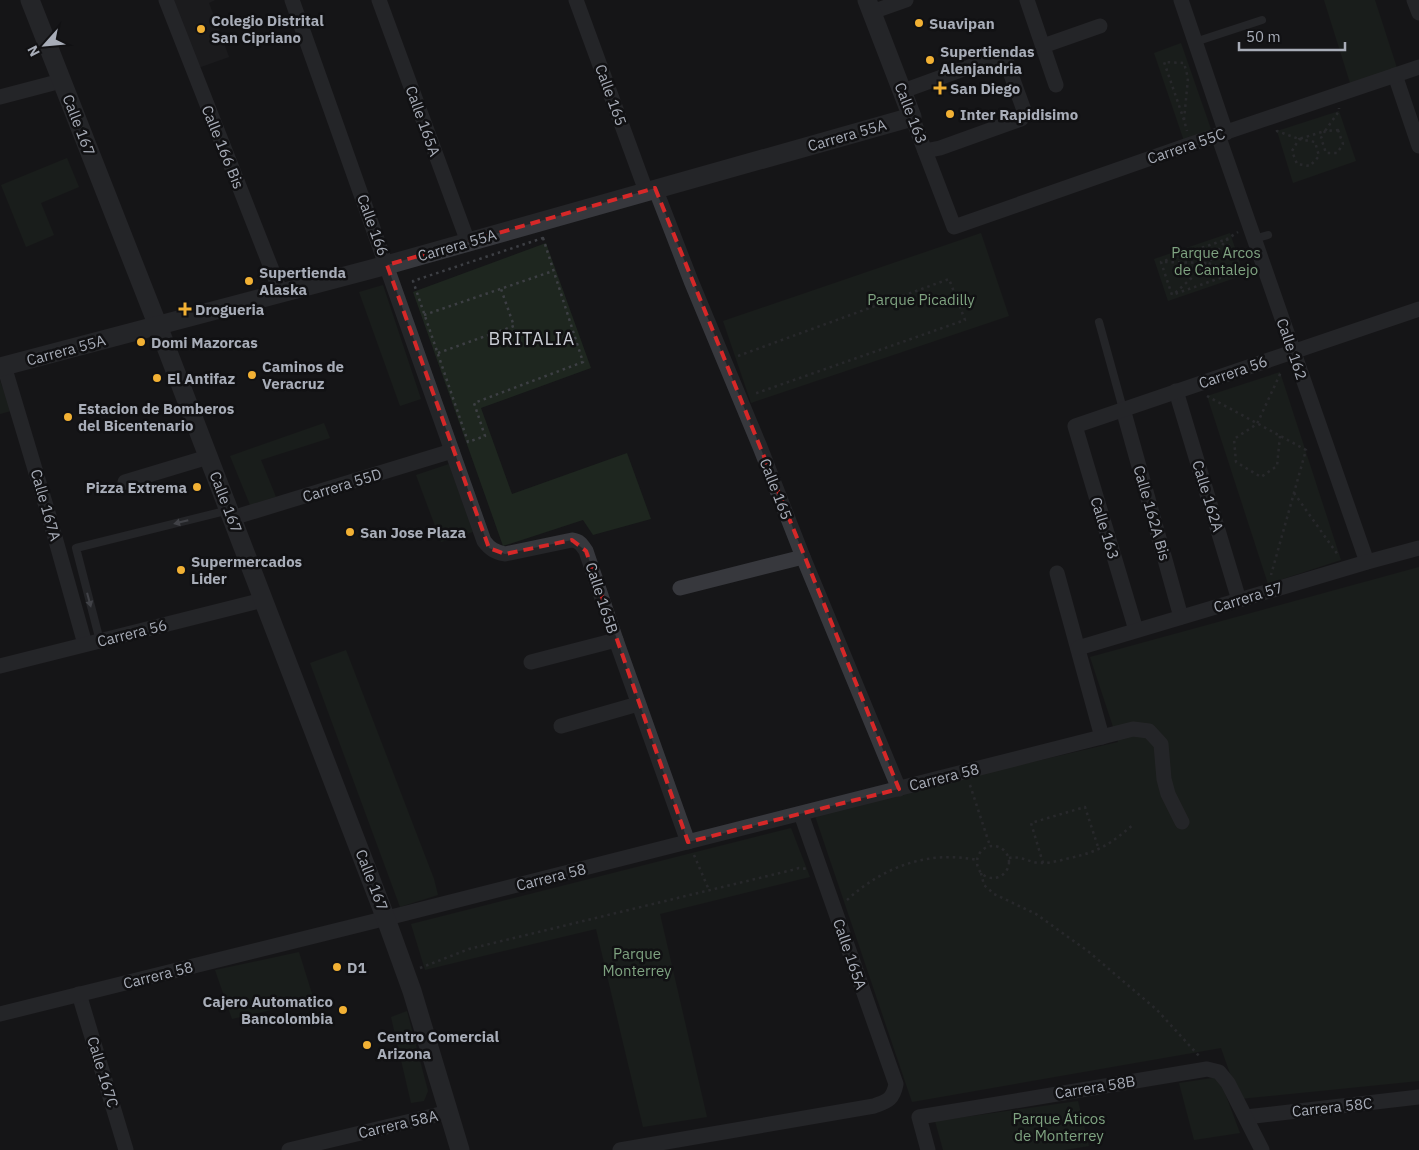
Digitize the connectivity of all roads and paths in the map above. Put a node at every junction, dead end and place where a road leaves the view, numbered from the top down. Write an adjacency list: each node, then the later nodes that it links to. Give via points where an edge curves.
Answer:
1 (30, 0): 18 (street, Calle 167)
2 (166, 0): 42 (street, Calle 166 Bis)
3 (292, 0): 38 (street, Calle 166)
4 (379, 0): 35 (street, Calle 165A)
5 (576, 0): 32 (street, Calle 165)
6 (906, 0): 10 (street)
7 (1027, 0): 15 (street)
8 (1181, 0): 14 (street, Calle 162)
9 (1414, 0): 11 (street)
10 (870, 6): 20 (street, Calle 163)
11 (1419, 13)
12 (1262, 20): 14 (lane)
13 (1100, 26): 15 (street)
14 (1195, 42): 27 (street, Calle 162)
15 (1043, 46): 19 (street)
16 (1419, 67): 17 (street, Carrera 55C)
17 (1395, 75): 27 (street, Carrera 55C); 30 (street)
18 (61, 81): 21 (street); 47 (street, Calle 167)
19 (1056, 85)
20 (902, 91): 23 (street, Calle 163); 31 (street, via 1000,56 1004,58 1025,113 1022,119)
21 (0, 97)
22 (1339, 111): 26 (path)
23 (912, 117): 31 (street, Calle 163); 32 (street, Carrera 55A)
24 (1184, 120): 24 (path, via 1188,78 1184,63 1164,62); 29 (path)
25 (1277, 131): 28 (path)
26 (1325, 131): 26 (path, via 1338,130 1343,144 1337,153 1326,153 1321,138); 28 (path)
27 (1222, 134): 29 (street, Carrera 55C); 48 (street, Calle 162, via 1261,237)
28 (1299, 139): 28 (path, via 1292,151 1297,164 1310,166 1319,156 1315,142)
29 (1191, 144): 33 (street, Carrera 55C)
30 (1419, 146)
31 (925, 152): 33 (street, Calle 163)
32 (651, 190): 35 (street, Carrera 55A); 66 (street, Calle 165, via 691,280)
33 (954, 227)
34 (1227, 239): 36 (path); 37 (path); 40 (path)
35 (468, 242): 38 (street, Carrera 55A)
36 (1161, 262): 37 (path); 43 (path)
37 (1208, 262): 40 (path); 43 (path)
38 (387, 265): 42 (street, Carrera 55A); 60 (street, Calle 166)
39 (553, 271): 41 (path); 45 (path, via 543,238 413,281); 49 (path, via 583,362 474,403 485,436 468,442)
40 (1238, 272): 43 (path)
41 (501, 289): 45 (path); 49 (path, via 514,326)
42 (281, 294): 47 (street, Carrera 55A)
43 (1172, 294)
44 (1419, 309): 48 (street, Carrera 56)
45 (424, 315): 49 (path)
46 (1099, 322): 56 (lane)
47 (158, 326): 51 (street, Carrera 55A); 61 (street, Calle 167)
48 (1293, 352): 53 (street, Carrera 56); 68 (street, Calle 162)
49 (438, 353)
50 (741, 364): 55 (path, via 738,356 949,279 965,320)
51 (2, 367): 78 (street, Calle 167A)
52 (1280, 372): 57 (path)
53 (1202, 383): 54 (street, Carrera 56); 57 (path, via 1207,396)
54 (1176, 391): 56 (street, Carrera 56); 73 (street, Calle 162A)
55 (753, 394)
56 (1123, 409): 58 (street, Carrera 56); 74 (street, Calle 162A Bis)
57 (1257, 424): 59 (path); 59 (path, via 1234,439 1236,462 1261,477 1277,466)
58 (1075, 426): 75 (street, Calle 163)
59 (1280, 436): 63 (path, via 1306,450)
60 (452, 451): 64 (street, Carrera 55D); 76 (street, Calle 165B, via 489,548 505,554 572,540 582,544)
61 (208, 457): 62 (street); 64 (street, Calle 167)
62 (125, 482)
63 (1294, 494): 67 (path); 71 (path, via 1268,584)
64 (230, 514): 72 (street, Calle 167); 77 (lane, one-way to 77, via 76,548)
65 (1419, 548): 68 (street, Carrera 57)
66 (803, 557): 70 (street); 86 (street, Calle 165)
67 (1341, 560)
68 (1367, 562): 71 (street, Carrera 57)
69 (1057, 573): 79 (street)
70 (680, 588)
71 (1271, 591): 73 (street, Carrera 57)
72 (263, 600): 77 (street, Carrera 56); 100 (street, Calle 167)
73 (1240, 600): 74 (street, Carrera 57)
74 (1181, 617): 75 (street, Carrera 57)
75 (1136, 630): 79 (street, Carrera 57)
76 (616, 640): 80 (street); 82 (street, Calle 165B)
77 (100, 641): 78 (street, Carrera 56)
78 (85, 644): 81 (street, Carrera 56)
79 (1078, 648): 84 (street)
80 (531, 662)
81 (0, 666)
82 (638, 704): 83 (street); 90 (street, Calle 165B)
83 (561, 726)
84 (1102, 737): 85 (street, Carrera 58); 88 (street, Carrera 58, via 1133,728 1149,730 1161,744 1168,794)
85 (965, 772): 86 (street, Carrera 58); 91 (path)
86 (899, 788): 87 (street, Carrera 58)
87 (801, 814): 90 (street, Carrera 58); 99 (street, Calle 165A)
88 (1182, 822)
89 (1134, 824): 92 (path)
90 (688, 842): 98 (path); 100 (street, Carrera 58)
91 (990, 846): 93 (path, via 1005,850); 94 (path, via 983,849)
92 (1099, 850): 95 (path); 95 (path, via 1086,807 1031,823)
93 (1009, 858): 95 (path, via 1015,856); 97 (path, via 1007,872 1001,876 987,877)
94 (977, 860): 97 (path); 99 (path, via 938,856 915,861 880,874)
95 (1043, 863)
96 (813, 872): 98 (path, via 799,868)
97 (981, 873): 104 (path, via 984,885 994,894 1036,914 1089,952 1158,1010 1198,1053)
98 (709, 890): 101 (path, via 469,949)
99 (835, 911): 111 (street, Calle 165A, via 896,1084 894,1094 886,1102 874,1106)
100 (386, 919): 102 (street, Carrera 58); 106 (street, Calle 167)
101 (417, 969)
102 (79, 994): 103 (street, Carrera 58); 108 (street, Calle 167C)
103 (0, 1014)
104 (1207, 1069): 107 (street, via 1219,1072 1228,1083); 112 (street, Carrera 58B, via 919,1116)
105 (1419, 1097): 107 (street, Carrera 58C)
106 (449, 1112): 109 (street, Carrera 58A); 110 (street, Calle 167)
107 (1246, 1117): 113 (street)
108 (126, 1150)
109 (289, 1150)
110 (460, 1150)
111 (620, 1150)
112 (928, 1150)
113 (1262, 1150)

